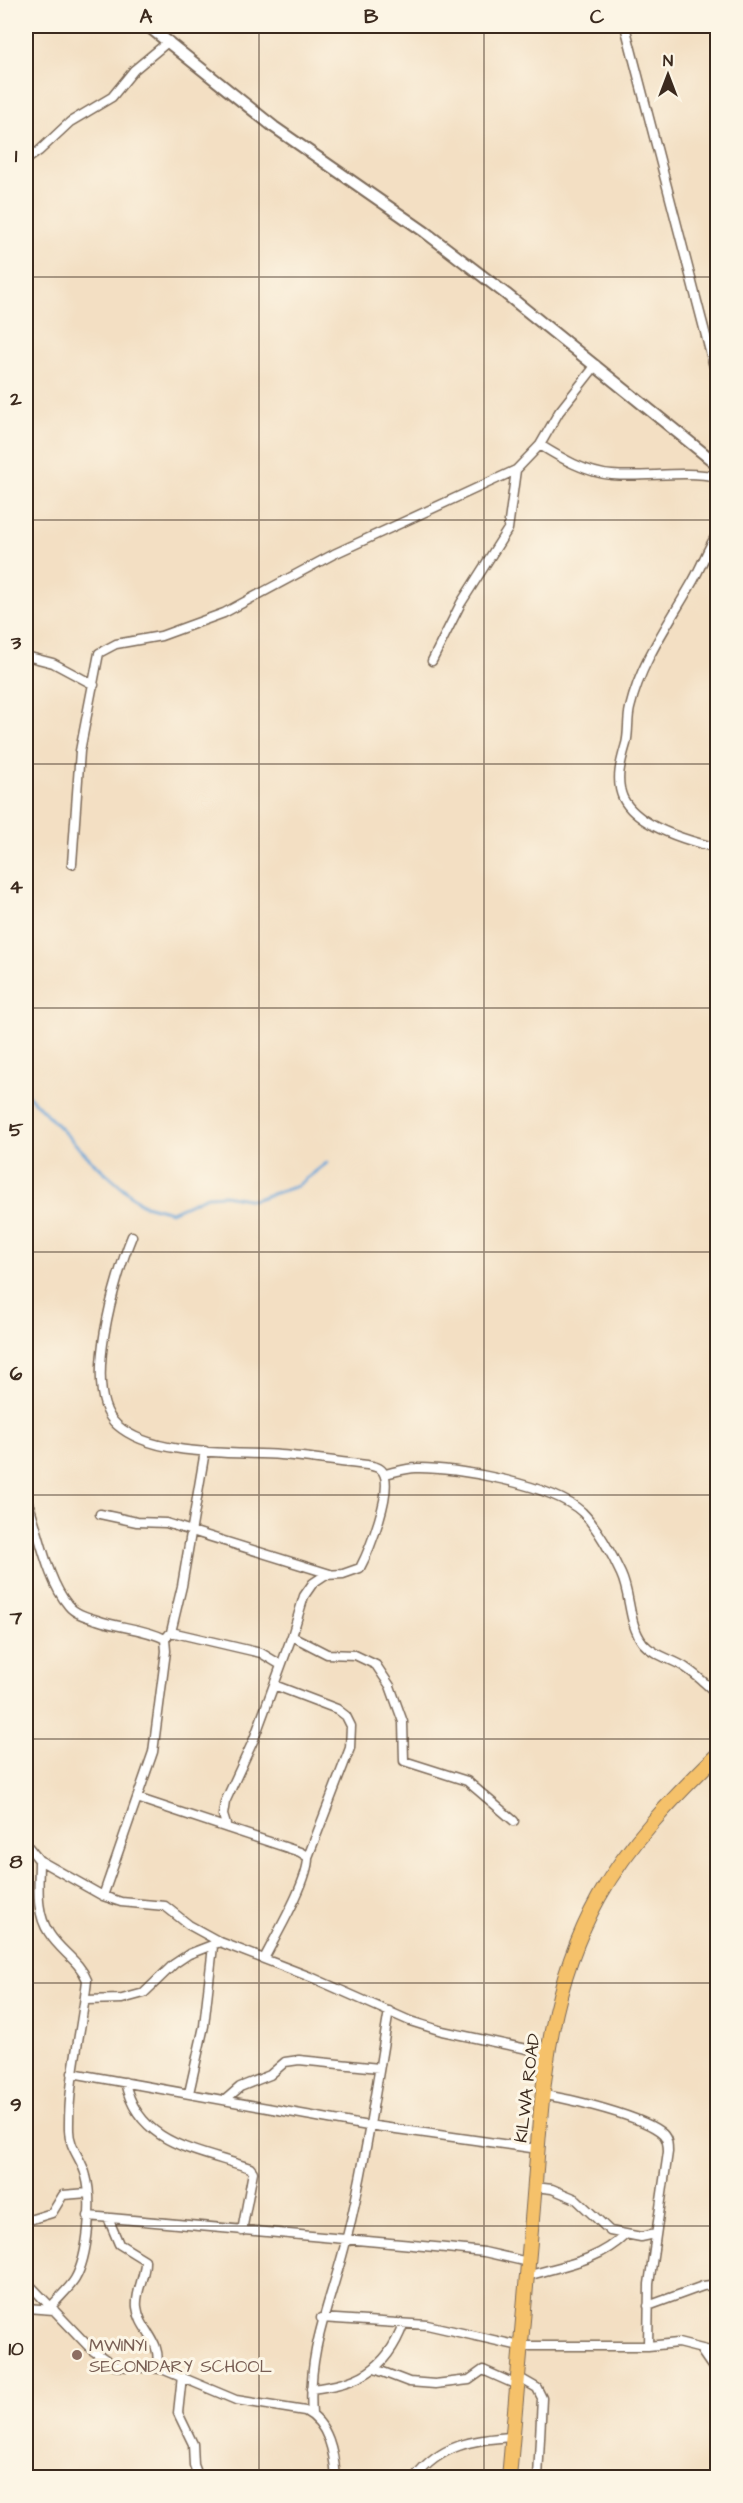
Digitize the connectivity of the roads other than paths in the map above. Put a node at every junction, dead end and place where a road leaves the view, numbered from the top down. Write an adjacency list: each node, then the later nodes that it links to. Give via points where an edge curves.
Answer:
1 (148, 26): 3 (street)
2 (625, 26): 6 (street)
3 (169, 41): 4 (street, via 134,70 112,97 70,122); 5 (street, via 274,127 425,232)
4 (26, 160)
5 (596, 364): 7 (street, via 559,412); 8 (street)
6 (717, 382)
7 (540, 445): 9 (street); 10 (street, via 561,458 610,475 691,473)
8 (717, 465)
9 (516, 470): 13 (street, via 508,529 461,603); 14 (street, via 334,554 224,613 161,636 106,648 99,653)
10 (717, 477)
11 (717, 532): 15 (street, via 696,577 648,659 630,707 619,786 623,799 643,821)
12 (26, 656): 14 (street, via 53,663)
13 (432, 662)
14 (94, 684): 16 (street, via 80,751)
15 (717, 848)
16 (72, 864)
17 (132, 1236): 18 (street, via 110,1297 101,1375 105,1402 115,1423 135,1438)
18 (205, 1451): 19 (street, via 367,1465); 22 (street)
19 (385, 1474): 23 (street, via 387,1486 378,1521 360,1568); 28 (street, via 414,1468 451,1470 522,1485 568,1502 594,1528 622,1575 643,1642 685,1667)
20 (26, 1497): 24 (street, via 55,1580 69,1606 101,1622)
21 (100, 1514): 22 (street, via 166,1523)
22 (189, 1531): 23 (street); 24 (street, via 182,1587)
23 (330, 1574): 25 (street, via 313,1583 304,1596)
24 (168, 1635): 26 (street, via 261,1653); 30 (street, via 155,1742)
25 (292, 1636): 26 (street); 31 (street, via 327,1654 355,1655 376,1665 390,1686 402,1722 404,1761 467,1781)
26 (281, 1665): 27 (street)
27 (274, 1686): 32 (street, via 225,1803 223,1815); 34 (street, via 337,1709 351,1726 350,1748)
28 (717, 1695)
29 (717, 1754): 41 (highway, KILWA ROAD, via 632,1847 598,1898 571,1957)
30 (137, 1798): 32 (street); 36 (street)
31 (514, 1821)
32 (228, 1828): 34 (street)
33 (26, 1844): 35 (street)
34 (308, 1857): 38 (street, via 293,1900)
35 (39, 1860): 36 (street); 39 (street, via 39,1904 43,1918 49,1933 83,1969 87,1980)
36 (103, 1896): 37 (street, via 165,1906)
37 (217, 1944): 38 (street); 39 (street, via 189,1954 144,1992 122,1999); 45 (street)
38 (264, 1959): 40 (street)
39 (84, 2000): 43 (street)
40 (389, 2011): 41 (street, via 434,2029); 42 (street)
41 (546, 2054): 46 (highway, KILWA ROAD)
42 (379, 2068): 47 (street, via 285,2062); 48 (street)
43 (72, 2073): 44 (street); 51 (street, via 70,2142 85,2173)
44 (124, 2082): 45 (street); 55 (street, via 153,2132 176,2144 250,2168 253,2172)
45 (189, 2093): 47 (street)
46 (542, 2095): 49 (highway, KILWA ROAD); 56 (street, via 593,2105 662,2133 668,2152)
47 (225, 2100): 48 (street)
48 (368, 2126): 49 (street); 58 (street)
49 (538, 2149): 50 (highway, KILWA ROAD)
50 (535, 2187): 57 (street, via 576,2199 603,2226); 59 (highway, KILWA ROAD)
51 (88, 2193): 52 (street); 54 (street, via 66,2193 52,2213)
52 (88, 2216): 53 (street); 64 (street, via 79,2270)
53 (108, 2218): 55 (street); 71 (street, via 119,2244 145,2260 136,2304 158,2347)
54 (26, 2221)
55 (242, 2231): 58 (street)
56 (656, 2234): 57 (street); 62 (street)
57 (625, 2235): 59 (street, via 600,2255 572,2265)
58 (346, 2240): 59 (street, via 484,2252); 65 (street)
59 (527, 2269): 67 (highway, KILWA ROAD)
60 (26, 2281): 64 (street)
61 (717, 2284): 62 (street)
62 (648, 2306): 68 (street)
63 (26, 2308): 64 (street)
64 (52, 2308): 71 (street, via 110,2363)
65 (321, 2318): 66 (street); 76 (street)
66 (403, 2325): 67 (street, via 427,2325); 72 (street, via 397,2342)
67 (520, 2346): 68 (street); 75 (highway, KILWA ROAD)
68 (648, 2346): 69 (street, via 678,2343)
69 (700, 2349): 70 (street); 73 (street)
70 (717, 2353)
71 (157, 2368): 74 (street)
72 (375, 2368): 75 (street, via 409,2382 428,2384 470,2380 483,2370); 76 (street, via 352,2381)
73 (717, 2375)
74 (182, 2376): 77 (street, via 237,2400); 79 (street, via 178,2413 193,2445)
75 (517, 2381): 78 (highway, KILWA ROAD); 83 (street, via 537,2388 542,2398)
76 (311, 2389): 77 (street)
77 (312, 2414): 80 (street, via 328,2438)
78 (513, 2437): 81 (street, via 463,2442 428,2462); 82 (highway, KILWA ROAD)
79 (199, 2478)
80 (336, 2478)
81 (415, 2478)
82 (509, 2478)
83 (538, 2478)

